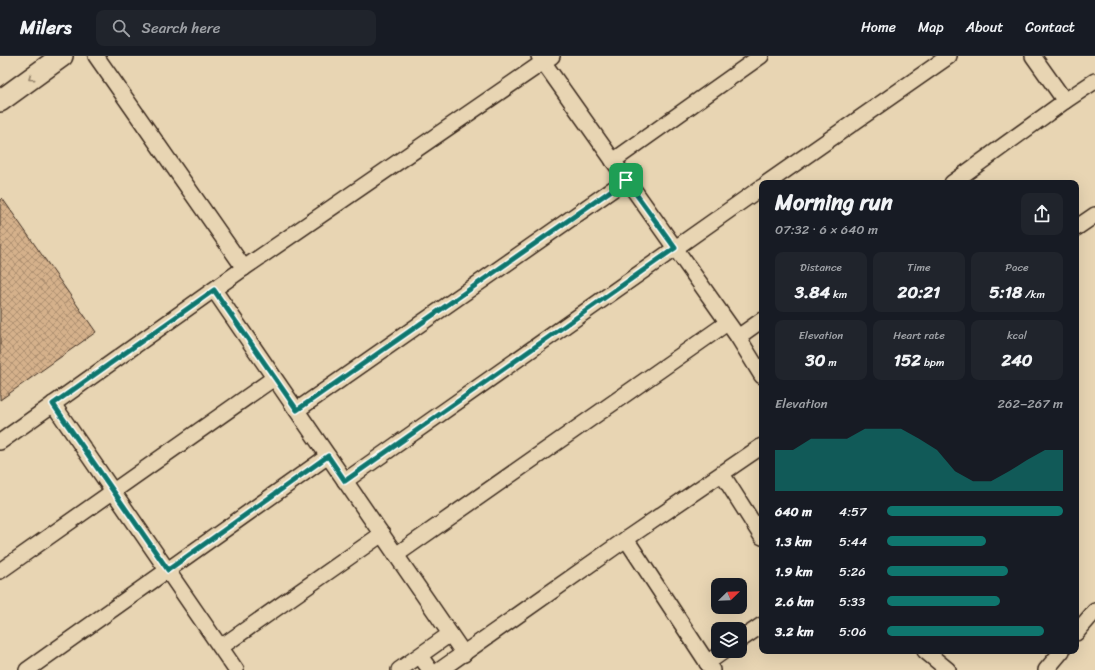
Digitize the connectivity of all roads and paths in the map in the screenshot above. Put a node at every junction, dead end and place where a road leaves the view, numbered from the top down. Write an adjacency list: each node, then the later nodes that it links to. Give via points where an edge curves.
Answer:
1 (62, 56): 8 (main road, one-way to 8)
2 (96, 56): 18 (street)
3 (762, 56): 10 (street)
4 (949, 56): 12 (street)
5 (1033, 56): 9 (street)
6 (545, 58): 10 (street); 18 (street)
7 (1095, 81): 9 (street)
8 (0, 101)
9 (1065, 101): 13 (street)
10 (613, 161): 11 (street)
11 (626, 180): 17 (street); 26 (street)
12 (771, 180)
13 (956, 180)
14 (759, 189): 17 (street)
15 (1095, 215): 16 (street)
16 (1079, 226)
17 (675, 248): 21 (street); 31 (street)
18 (244, 268): 19 (street)
19 (214, 290): 24 (street); 25 (street)
20 (759, 322): 22 (street)
21 (727, 323): 22 (street); 36 (street)
22 (738, 337): 23 (street)
23 (759, 371)
24 (274, 378): 26 (street); 32 (street)
25 (53, 404): 27 (street); 32 (street)
26 (297, 410): 29 (street)
27 (0, 442)
28 (759, 448): 30 (street)
29 (328, 456): 31 (street); 37 (street)
30 (722, 474): 33 (street); 35 (street)
31 (345, 481): 34 (street)
32 (113, 491): 37 (street); 38 (street)
33 (759, 531)
34 (382, 534): 36 (street); 44 (street)
35 (626, 539): 45 (street); 50 (street)
36 (396, 555): 42 (street)
37 (168, 570): 44 (street); 52 (street)
38 (0, 571)
39 (1095, 611): 41 (street)
40 (759, 627): 43 (street)
41 (1079, 630)
42 (450, 634): 45 (street); 48 (street)
43 (747, 635)
44 (221, 647): 51 (street)
45 (464, 654): 55 (street)
46 (928, 654): 56 (street)
47 (1059, 654): 57 (street)
48 (420, 656): 53 (street); 54 (street)
49 (717, 658): 50 (street)
50 (710, 666)
51 (234, 669)
52 (27, 670)
53 (399, 670)
54 (430, 670)
55 (440, 670)
56 (948, 670)
57 (1046, 670)

